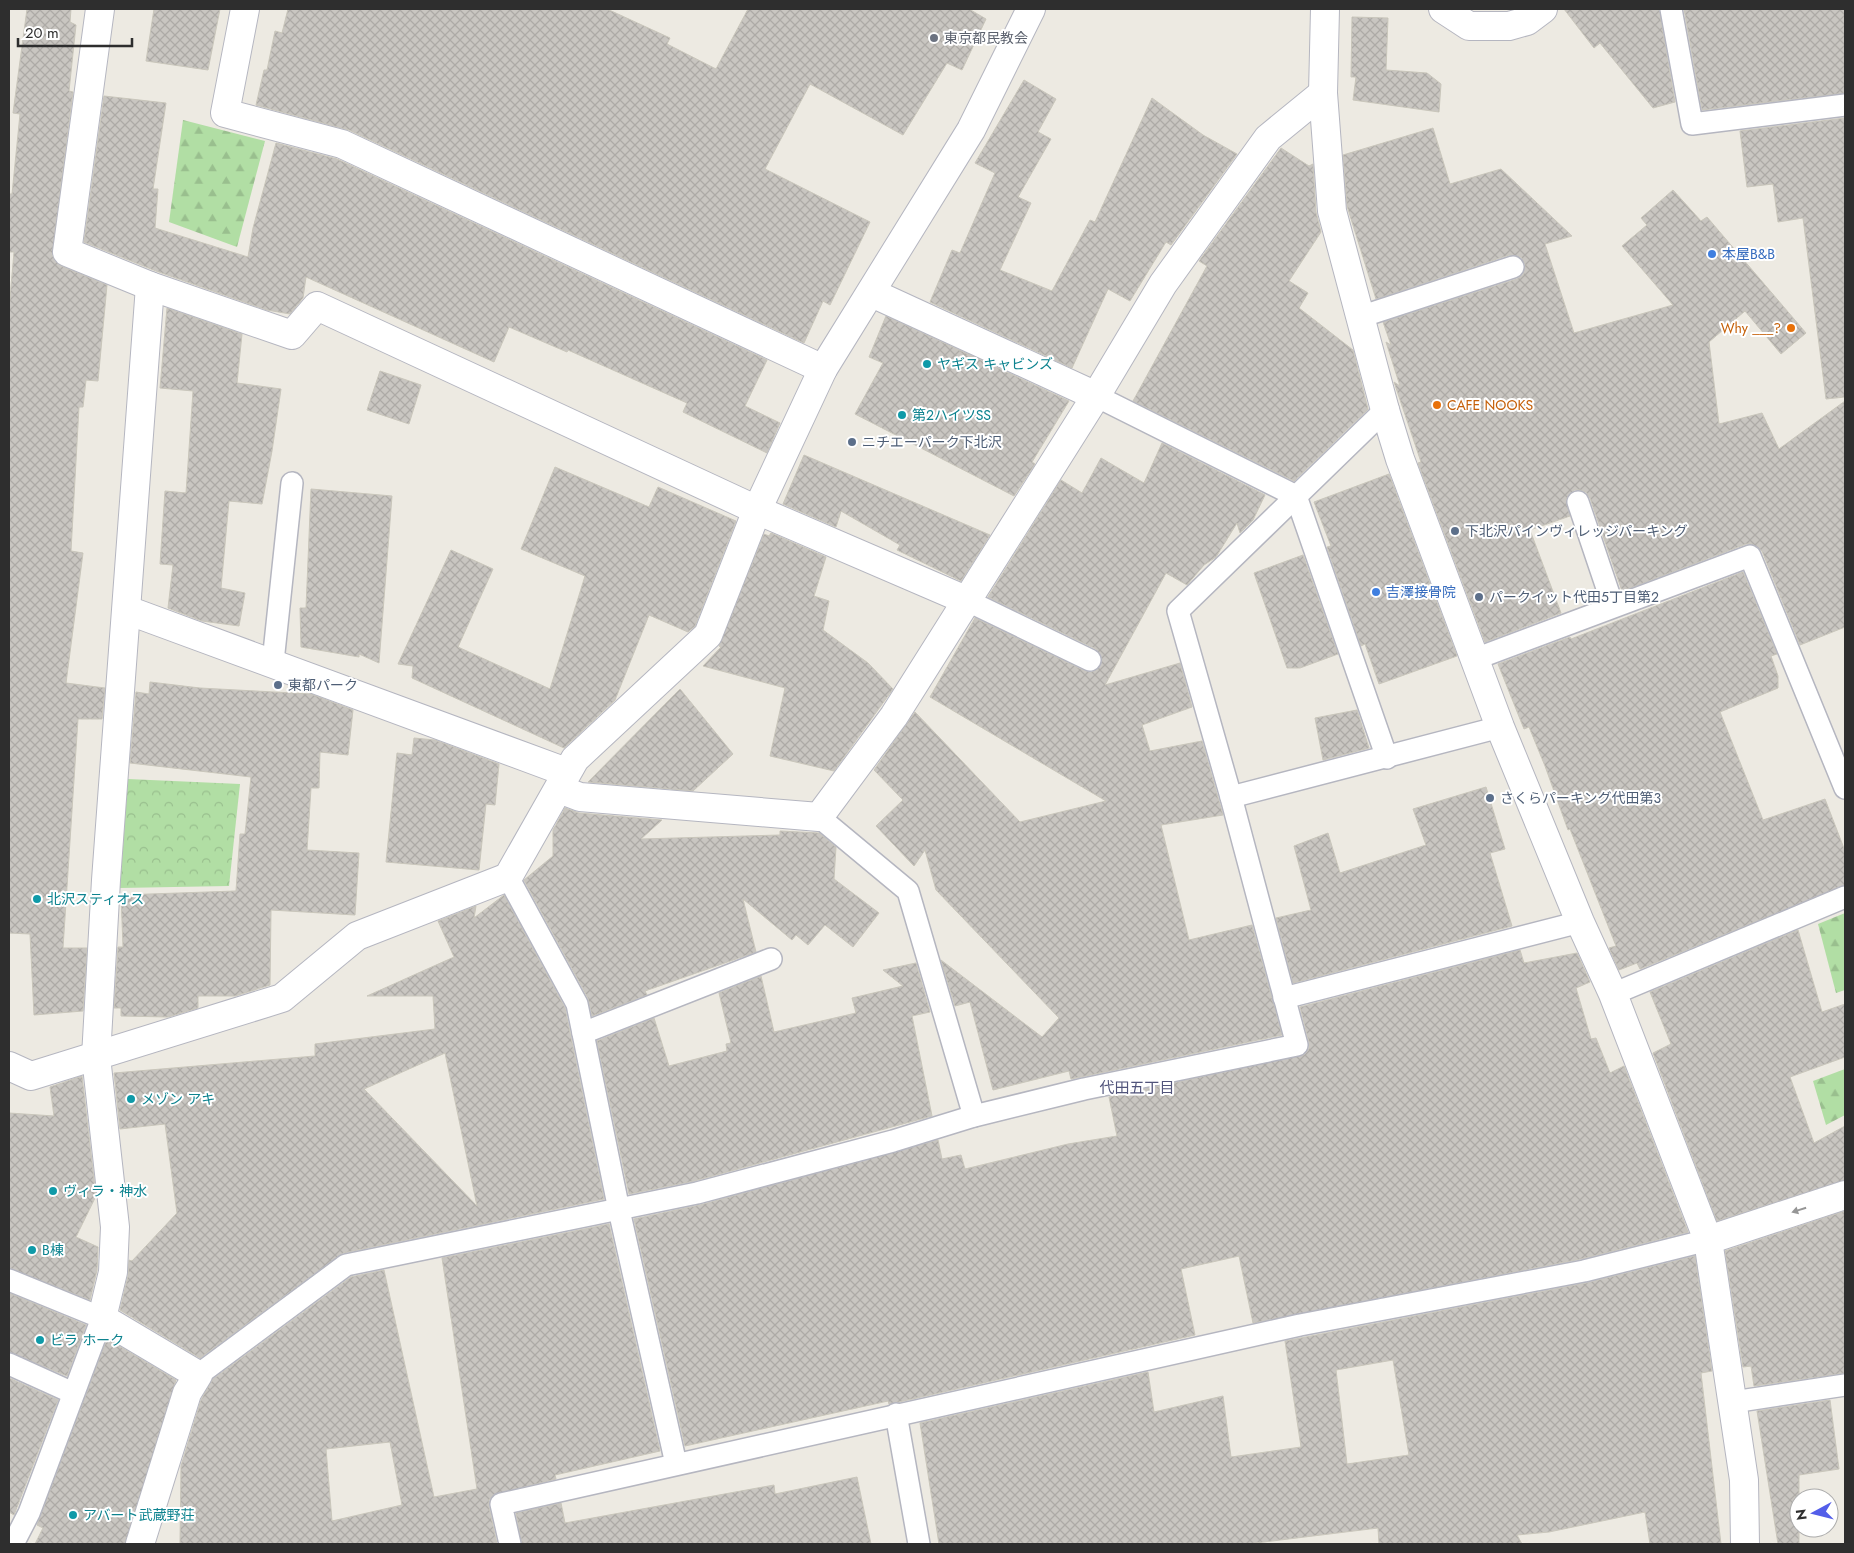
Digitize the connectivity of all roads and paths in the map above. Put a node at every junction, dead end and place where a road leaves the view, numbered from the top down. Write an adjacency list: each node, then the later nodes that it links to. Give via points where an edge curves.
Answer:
1 (100, 9): 11 (street, via 67,252)
2 (245, 9): 14 (street, via 225,113 342,144)
3 (1031, 9): 12 (street, via 971,130)
4 (1325, 9): 8 (street)
5 (1443, 9): 6 (street, via 1469,26 1509,26 1527,21)
6 (1543, 9)
7 (1671, 9): 9 (lane, via 1692,124)
8 (1323, 92): 13 (street, via 1332,211); 15 (street, via 1268,138 1163,284)
9 (1845, 105)
10 (1513, 267): 13 (lane)
11 (150, 286): 20 (street, via 292,335 317,306); 23 (street)
12 (872, 293): 14 (street); 15 (street)
13 (1360, 317): 16 (street)
14 (824, 369): 20 (street)
15 (1096, 396): 18 (lane); 21 (street)
16 (1385, 410): 18 (lane); 25 (street)
17 (292, 483): 26 (lane)
18 (1296, 496): 28 (lane); 31 (lane, via 1178,611)
19 (1578, 502): 22 (lane)
20 (757, 510): 21 (street); 29 (street, via 708,635 574,759)
21 (968, 601): 24 (lane); 32 (street, via 894,716)
22 (1613, 606): 25 (lane); 30 (lane, via 1750,556)
23 (127, 610): 26 (street); 40 (street)
24 (1090, 660)
25 (1475, 660): 27 (street)
26 (273, 662): 29 (street)
27 (1500, 727): 28 (lane); 35 (street)
28 (1387, 758): 31 (lane)
29 (563, 781): 32 (street, via 580,797); 33 (street)
30 (1845, 788)
31 (1231, 797): 38 (lane)
32 (819, 817): 42 (lane, via 908,891)
33 (508, 877): 39 (lane, via 577,1004); 40 (street, via 357,936 282,998)
34 (1845, 897): 37 (lane)
35 (1580, 922): 37 (street); 38 (lane)
36 (771, 959): 39 (lane)
37 (1613, 994): 45 (street)
38 (1284, 998): 42 (lane, via 1297,1045 1084,1089)
39 (583, 1033): 44 (lane)
40 (96, 1056): 41 (street, via 31,1076); 47 (street, via 115,1227 113,1272)
41 (9, 1066)
42 (974, 1116): 44 (lane, via 894,1141)
43 (1845, 1195): 45 (street, one-way to 45)
44 (619, 1210): 49 (lane, via 346,1265); 54 (lane)
45 (1708, 1240): 52 (street); 53 (lane, via 1584,1270 1300,1324)
46 (9, 1280): 47 (lane)
47 (102, 1318): 49 (street); 51 (lane)
48 (9, 1364): 51 (lane)
49 (198, 1375): 56 (street, via 186,1393)
50 (1845, 1385): 52 (lane)
51 (73, 1393): 55 (lane, via 29,1513)
52 (1733, 1402): 59 (street, via 1744,1480)
53 (896, 1414): 54 (lane); 58 (lane)
54 (676, 1464): 57 (lane, via 501,1504)
55 (13, 1544)
56 (140, 1544)
57 (510, 1544)
58 (919, 1544)
59 (1745, 1544)

